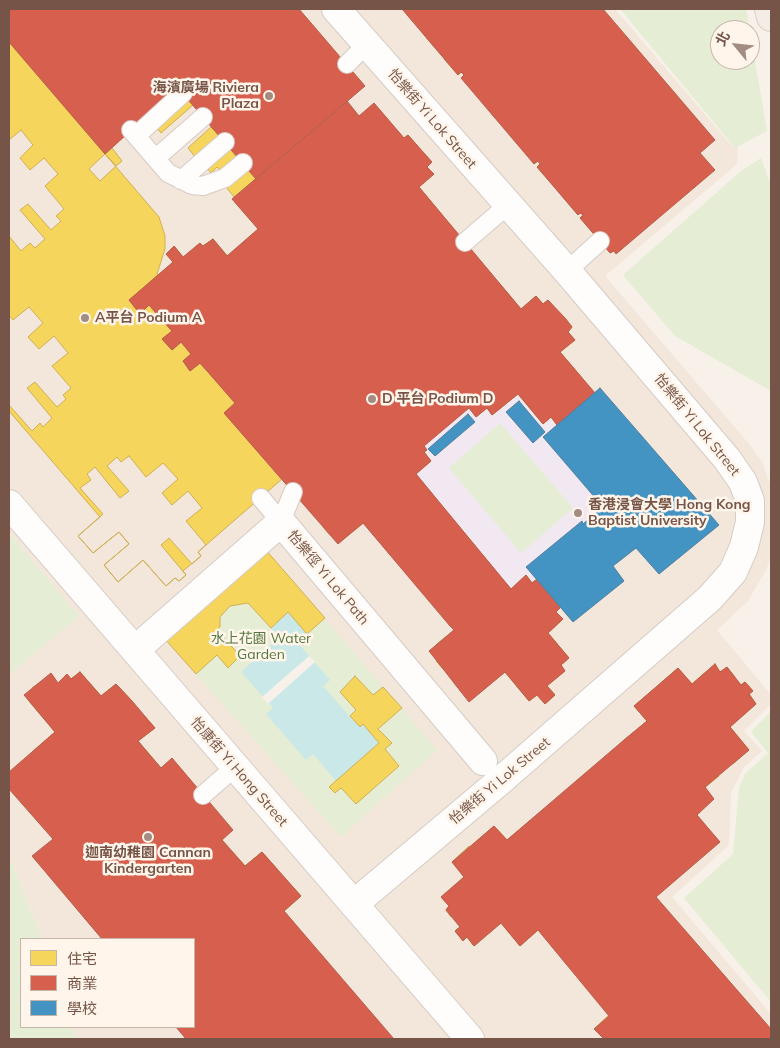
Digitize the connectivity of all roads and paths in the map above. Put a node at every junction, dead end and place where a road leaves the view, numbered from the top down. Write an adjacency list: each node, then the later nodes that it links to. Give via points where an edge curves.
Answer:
1 (336, 9): 4 (street, 怡樂街 Yi Lok Street)
2 (769, 9): 3 (main road)
3 (771, 16)
4 (367, 44): 5 (lane); 12 (street, 怡樂街 Yi Lok Street)
5 (347, 64)
6 (183, 93): 9 (lane, via 134,133)
7 (202, 117): 9 (lane)
8 (225, 142): 11 (lane)
9 (156, 158): 11 (lane, via 168,173)
10 (242, 163): 11 (lane, via 225,178 213,183 192,185)
11 (181, 180)
12 (508, 205): 14 (lane); 15 (street, 怡樂街 Yi Lok Street)
13 (600, 241): 15 (lane)
14 (465, 242)
15 (567, 271): 22 (street, 怡樂街 Yi Lok Street, via 727,459 750,501 750,522 733,572 710,598)
16 (293, 492): 19 (lane)
17 (261, 498): 19 (lane)
18 (9, 504): 20 (street, 怡康街 Yi Hong Street)
19 (281, 522): 20 (street, 怡樂徑 Yi Lok Path); 22 (street, 怡樂徑 Yi Lok Path)
20 (135, 650): 21 (street, 怡康街 Yi Hong Street)
21 (235, 767): 23 (lane); 24 (street, 怡康街 Yi Hong Street)
22 (491, 771): 24 (street, 怡樂街 Yi Lok Street)
23 (203, 794)
24 (354, 904): 25 (street, 怡康街 Yi Hong Street)
25 (470, 1039)

